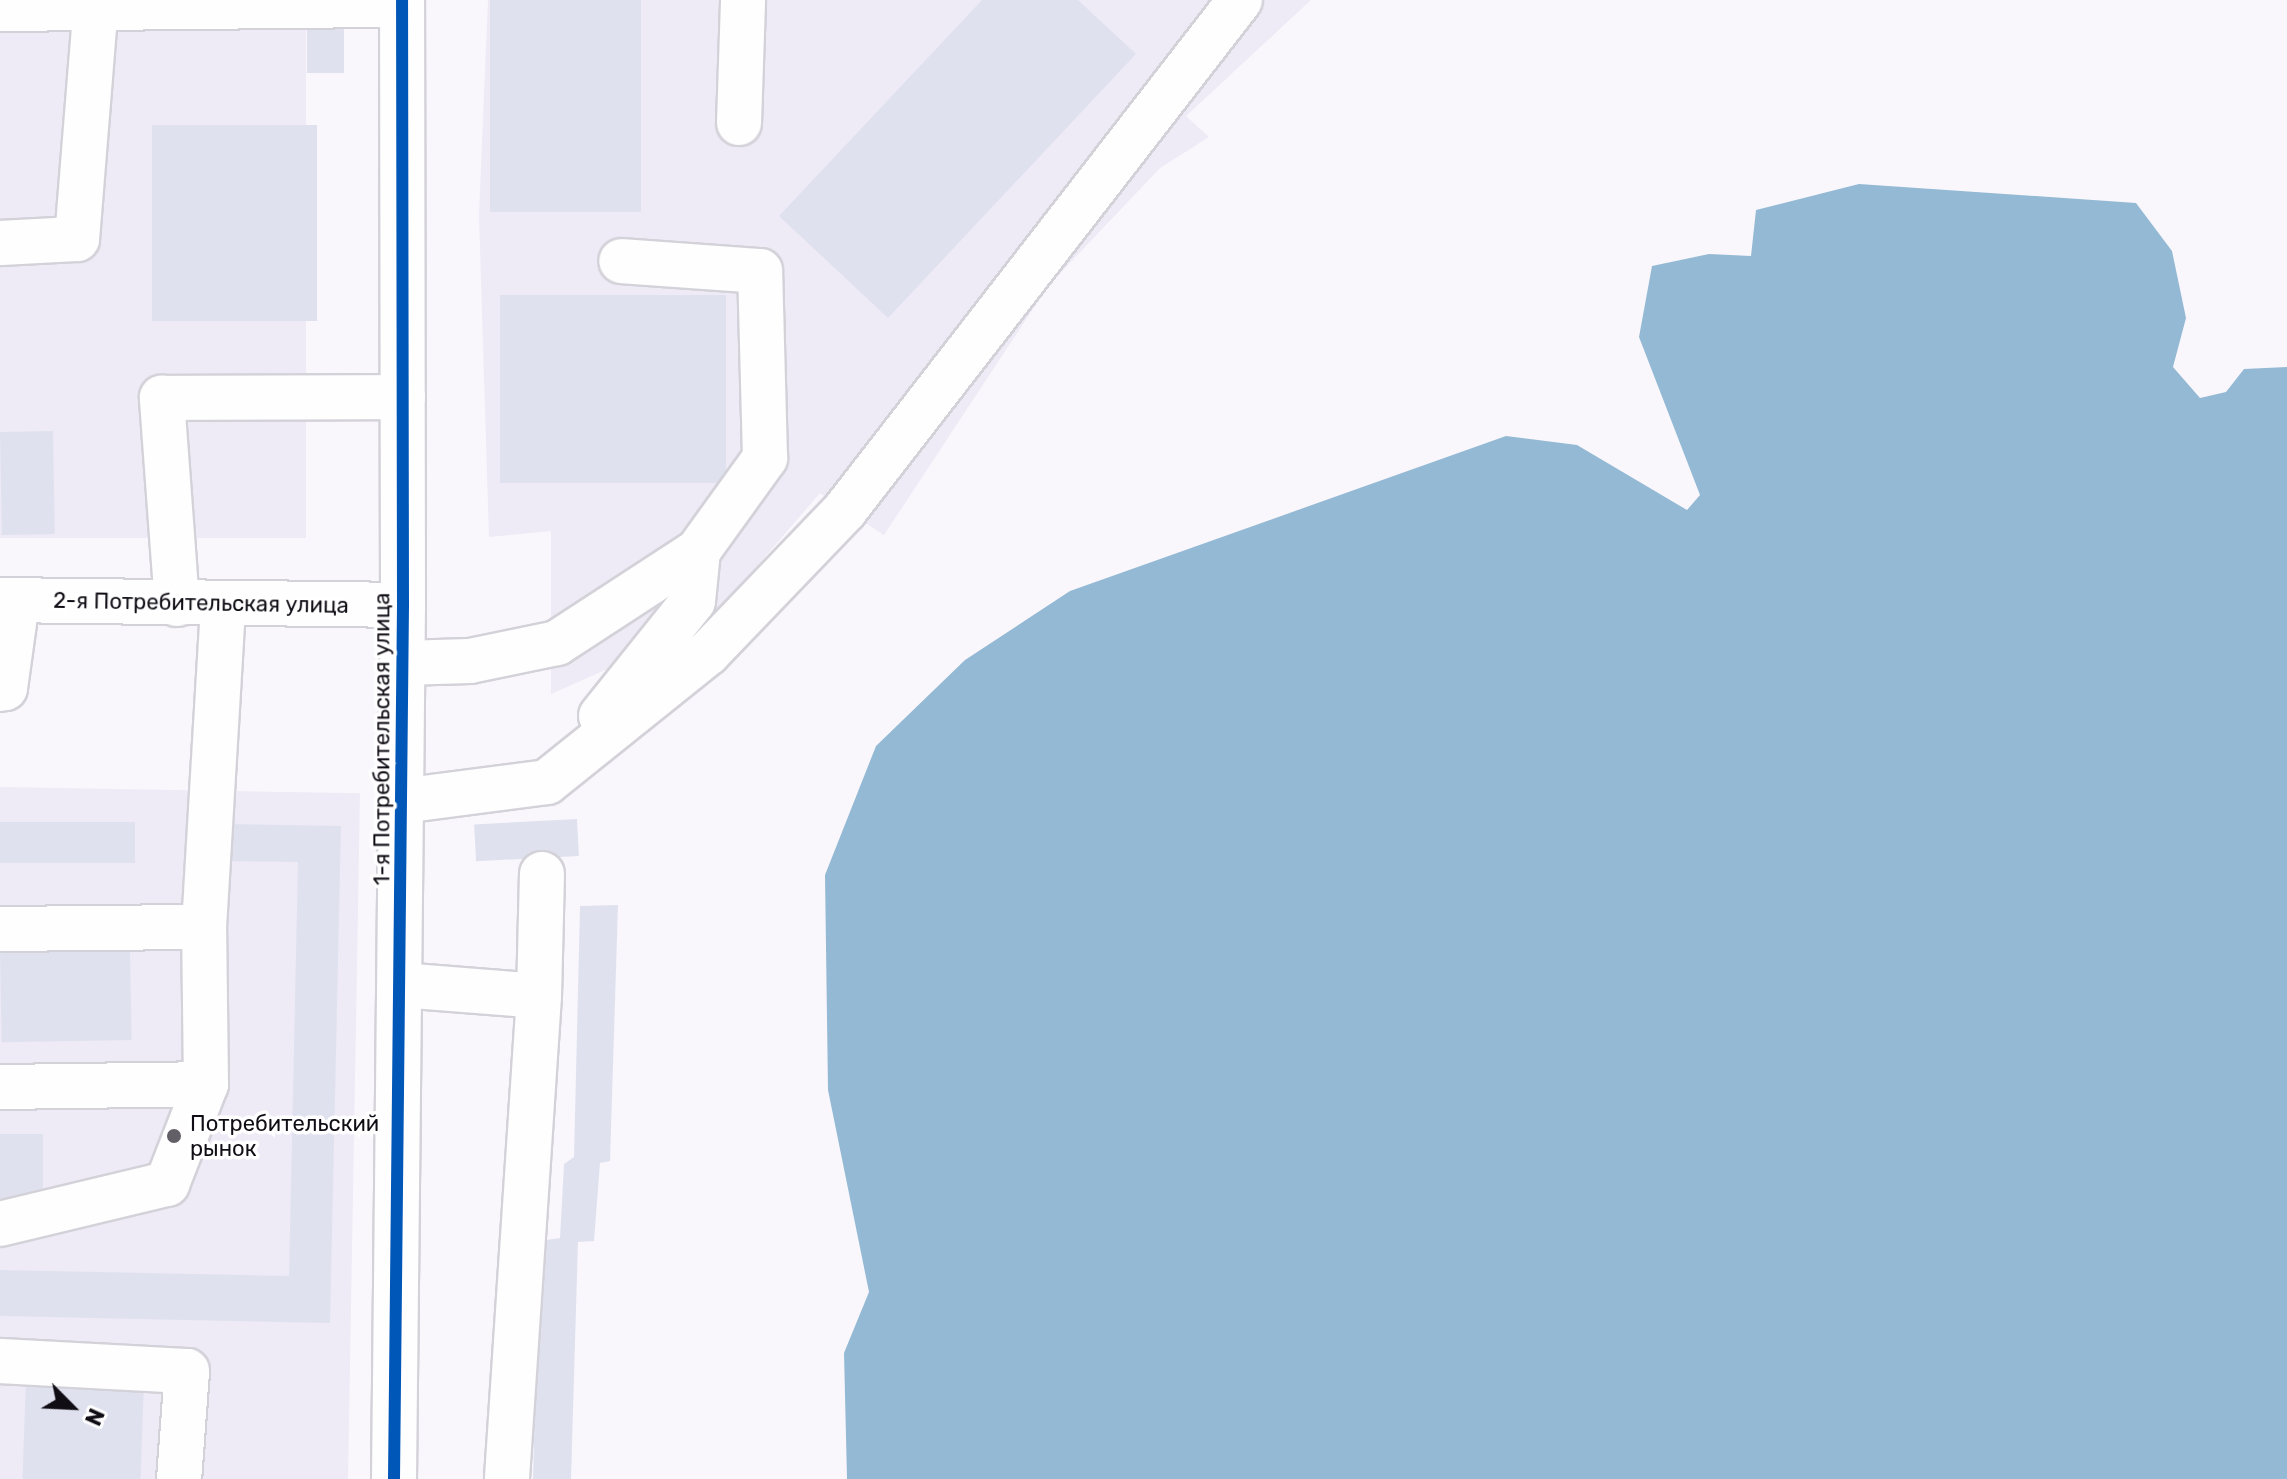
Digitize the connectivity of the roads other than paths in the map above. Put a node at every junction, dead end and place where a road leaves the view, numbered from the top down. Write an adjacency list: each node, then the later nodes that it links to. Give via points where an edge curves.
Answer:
1 (743, 0): 6 (street)
2 (1240, 0): 17 (street, via 845,510 708,653)
3 (402, 3): 4 (street); 9 (street, 1-я Потребительская улица)
4 (96, 5): 5 (street); 7 (street, via 77,239)
5 (0, 9)
6 (739, 123)
7 (0, 243)
8 (621, 261): 10 (street, via 760,271 765,458)
9 (403, 397): 12 (street, via 162,398); 14 (street, 1-я Потребительская улица)
10 (698, 551): 15 (street, via 557,643 470,661); 17 (street, via 693,601)
11 (8, 600): 12 (street, 2-я Потребительская улица); 16 (street, via 5,688)
12 (177, 604): 13 (street, 2-я Потребительская улица)
13 (223, 605): 14 (street, 2-я Потребительская улица); 20 (street)
14 (403, 605): 15 (street, 1-я Потребительская улица)
15 (402, 663): 18 (street, 1-я Потребительская улица)
16 (0, 689)
17 (547, 782): 18 (street)
18 (401, 801): 22 (street, 1-я Потребительская улица)
19 (542, 874): 23 (street)
20 (204, 927): 21 (street); 24 (street)
21 (0, 929)
22 (400, 985): 23 (street); 29 (street, 1-я Потребительская улица)
23 (539, 996): 30 (street)
24 (206, 1084): 25 (street); 26 (street, via 167,1184)
25 (0, 1087)
26 (0, 1224)
27 (0, 1361): 28 (street, via 187,1371)
28 (179, 1479)
29 (394, 1479)
30 (507, 1479)

